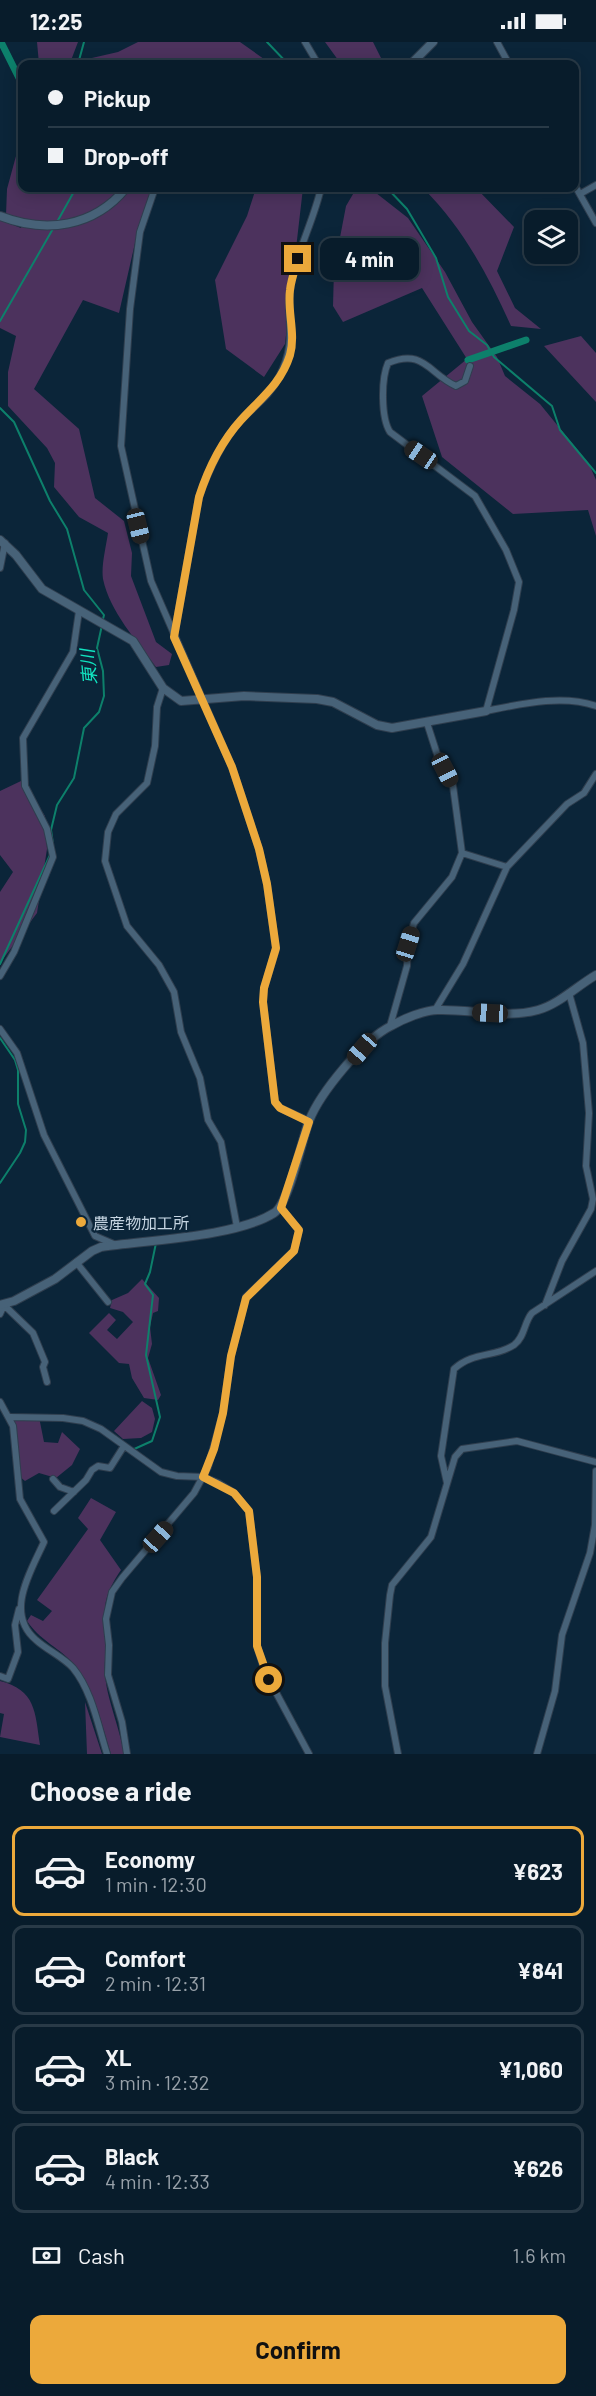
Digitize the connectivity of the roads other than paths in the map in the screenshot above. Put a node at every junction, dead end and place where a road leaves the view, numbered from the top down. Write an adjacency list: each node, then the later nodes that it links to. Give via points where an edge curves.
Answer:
1 (305, 42): 4 (street)
2 (433, 42): 5 (street)
3 (497, 42): 6 (street)
4 (316, 60)
5 (415, 60)
6 (507, 60)
7 (596, 185): 11 (street)
8 (121, 192): 12 (street, via 79,222 42,226)
9 (154, 192): 18 (street, via 140,232 130,309 121,446 151,581)
10 (320, 192): 18 (street, via 289,292 290,354 278,380 240,421 207,475 199,497)
11 (580, 194): 13 (street)
12 (0, 216)
13 (596, 223)
14 (470, 366): 22 (street, via 465,381 456,386 416,359 388,363 383,410 390,432 476,496 519,582)
15 (3, 542): 16 (street); 17 (street, via 42,589)
16 (0, 568)
17 (79, 611): 19 (street, via 133,641); 28 (street, via 74,652 23,738 25,786 47,829 53,857 14,952)
18 (174, 637): 20 (street)
19 (163, 688): 20 (street, via 181,701); 35 (street, via 147,783 116,814 105,846 105,861 127,926 159,965 174,992 177,1015 200,1078 208,1120 221,1142)
20 (204, 701): 23 (street, via 244,696 317,699 333,702 377,725 392,728); 33 (street, via 232,767 267,884 276,948 263,1002 275,1102)
21 (596, 706): 22 (street, via 571,701)
22 (486, 711): 23 (street)
23 (427, 723): 25 (street, via 453,786)
24 (596, 774): 26 (street, via 584,794 567,804)
25 (462, 853): 26 (street); 31 (street, via 452,876 414,923)
26 (507, 867): 30 (street, via 463,964)
27 (596, 975): 29 (street)
28 (0, 976)
29 (569, 993): 30 (street, via 529,1012); 41 (street, via 583,1043 589,1113 586,1166 593,1200)
30 (435, 1010): 31 (street)
31 (390, 1026): 33 (street, via 371,1039 344,1068 319,1099)
32 (0, 1029): 36 (street, via 17,1053 44,1135 95,1236)
33 (309, 1122): 34 (street)
34 (281, 1208): 35 (street); 49 (street, via 299,1230 298,1241 294,1251 246,1298 231,1356 223,1413)
35 (237, 1227): 36 (street)
36 (116, 1245): 37 (street, via 92,1251)
37 (76, 1262): 39 (street); 40 (street, via 55,1279)
38 (596, 1271): 41 (street)
39 (108, 1302)
40 (2, 1305): 42 (street); 43 (street, via 33,1334 45,1362)
41 (545, 1305): 51 (street, via 527,1318 518,1343 472,1356 454,1369 441,1456)
42 (0, 1314)
43 (47, 1382)
44 (0, 1402): 45 (street)
45 (10, 1417): 46 (street, via 83,1421); 54 (street, via 20,1499 44,1542)
46 (124, 1446): 49 (street, via 160,1472); 52 (street, via 110,1468 98,1466)
47 (596, 1462): 51 (street, via 517,1441 486,1444 462,1449 455,1457)
48 (596, 1471): 60 (street, via 590,1553 562,1635 555,1691)
49 (203, 1477): 57 (street, via 177,1515 122,1578 107,1608 108,1675); 58 (street, via 234,1493 249,1511 257,1577 257,1646 265,1672)
50 (53, 1479): 52 (street)
51 (448, 1486): 59 (street, via 431,1537 392,1585 390,1595 385,1686)
52 (74, 1492): 53 (street)
53 (54, 1511)
54 (21, 1603): 55 (street, via 15,1625 18,1652 8,1679); 56 (street, via 23,1622 32,1637 73,1668 82,1683)
55 (0, 1677)
56 (107, 1754)
57 (127, 1754)
58 (309, 1754)
59 (398, 1754)
60 (537, 1754)

